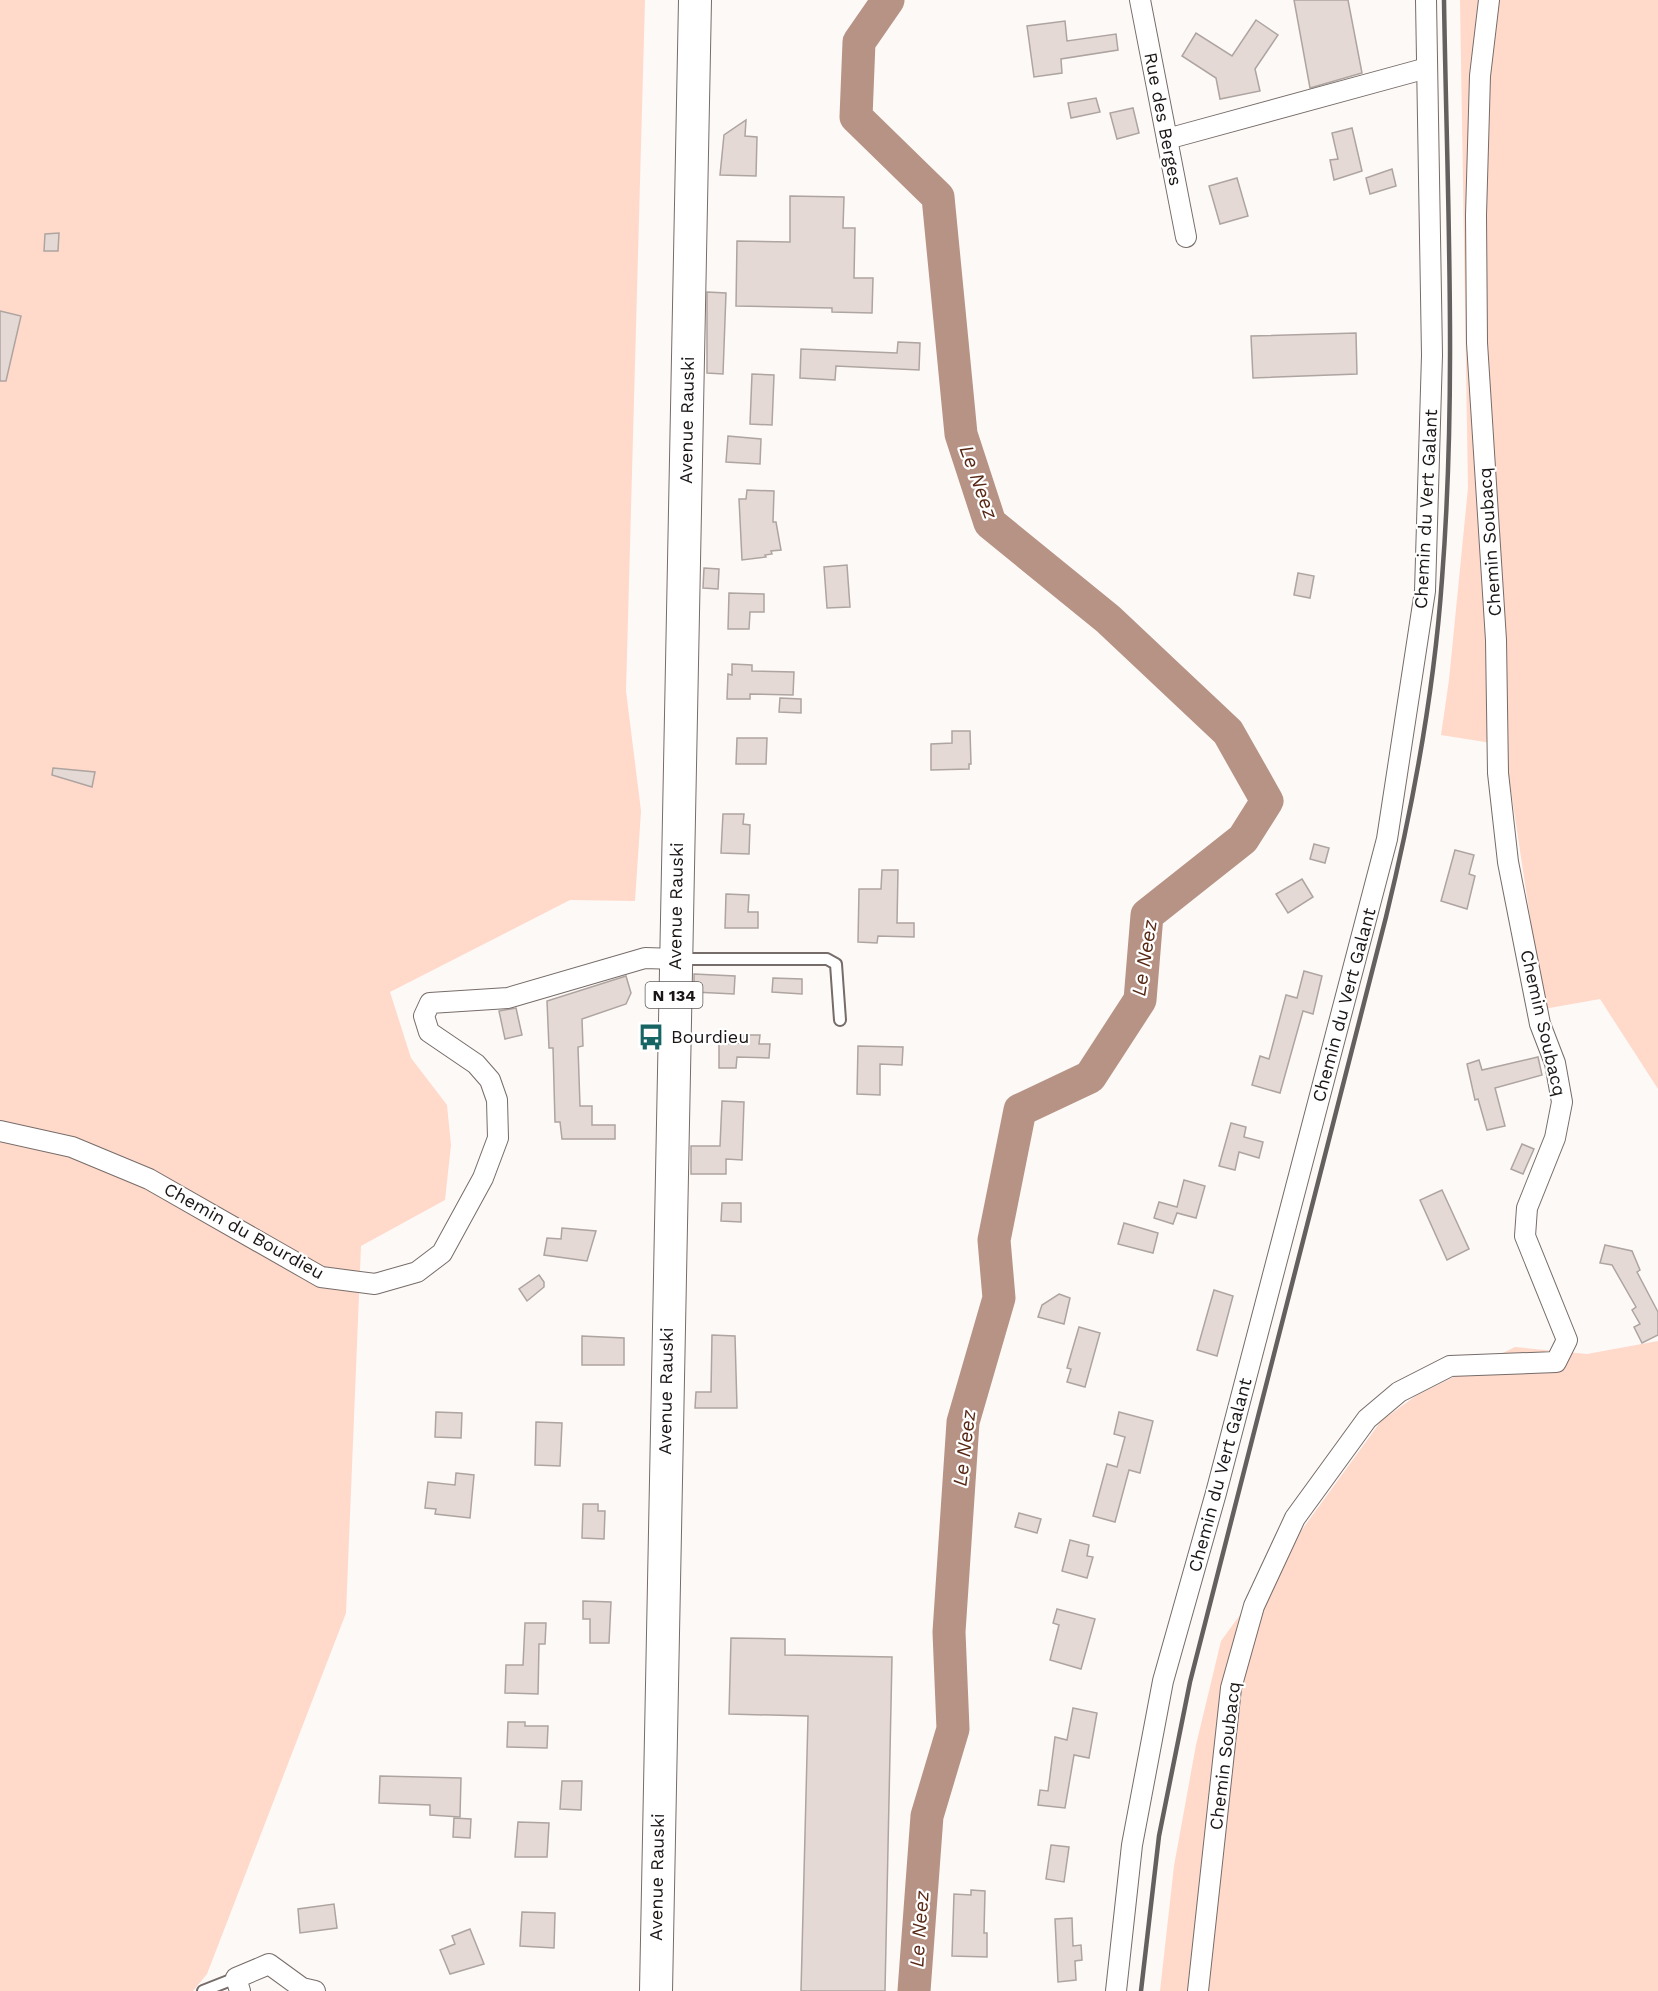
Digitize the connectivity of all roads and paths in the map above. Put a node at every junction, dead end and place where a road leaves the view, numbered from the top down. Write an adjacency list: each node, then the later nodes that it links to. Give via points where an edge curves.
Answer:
1 (695, 0): 8 (main road, Avenue Rauski / N 134)
2 (1140, 0): 6 (street, Rue des Berges)
3 (1426, 0): 5 (street, Chemin du Vert Galant)
4 (1489, 0): 16 (street, Chemin Soubacq, via 1480,76 1477,331 1496,640 1498,773 1508,862 1540,1024 1555,1063 1562,1102 1555,1138 1527,1208 1525,1236 1567,1340 1556,1362 1450,1366 1399,1392 1367,1419 1295,1518 1254,1606 1231,1688)
5 (1427, 68): 6 (street); 15 (street, Chemin du Vert Galant, via 1432,355 1425,591 1387,838 1219,1482 1163,1681 1132,1845)
6 (1167, 139): 7 (street, Rue des Berges)
7 (1186, 237)
8 (676, 959): 9 (lane, via 827,959 836,964 838,973); 10 (street, Chemin du Bourdieu, via 645,958 508,998 430,1003 424,1016 429,1032 476,1064 490,1080 497,1100 498,1138 483,1178 447,1248 417,1272 375,1284 321,1277 149,1179 72,1148); 14 (main road, Avenue Rauski / N 134)
9 (840, 1020)
10 (0, 1131)
11 (238, 1984): 12 (lane); 13 (street, via 269,1964 302,1988)
12 (203, 1991)
13 (315, 1991)
14 (656, 1991)
15 (1116, 1991)
16 (1198, 1991)

